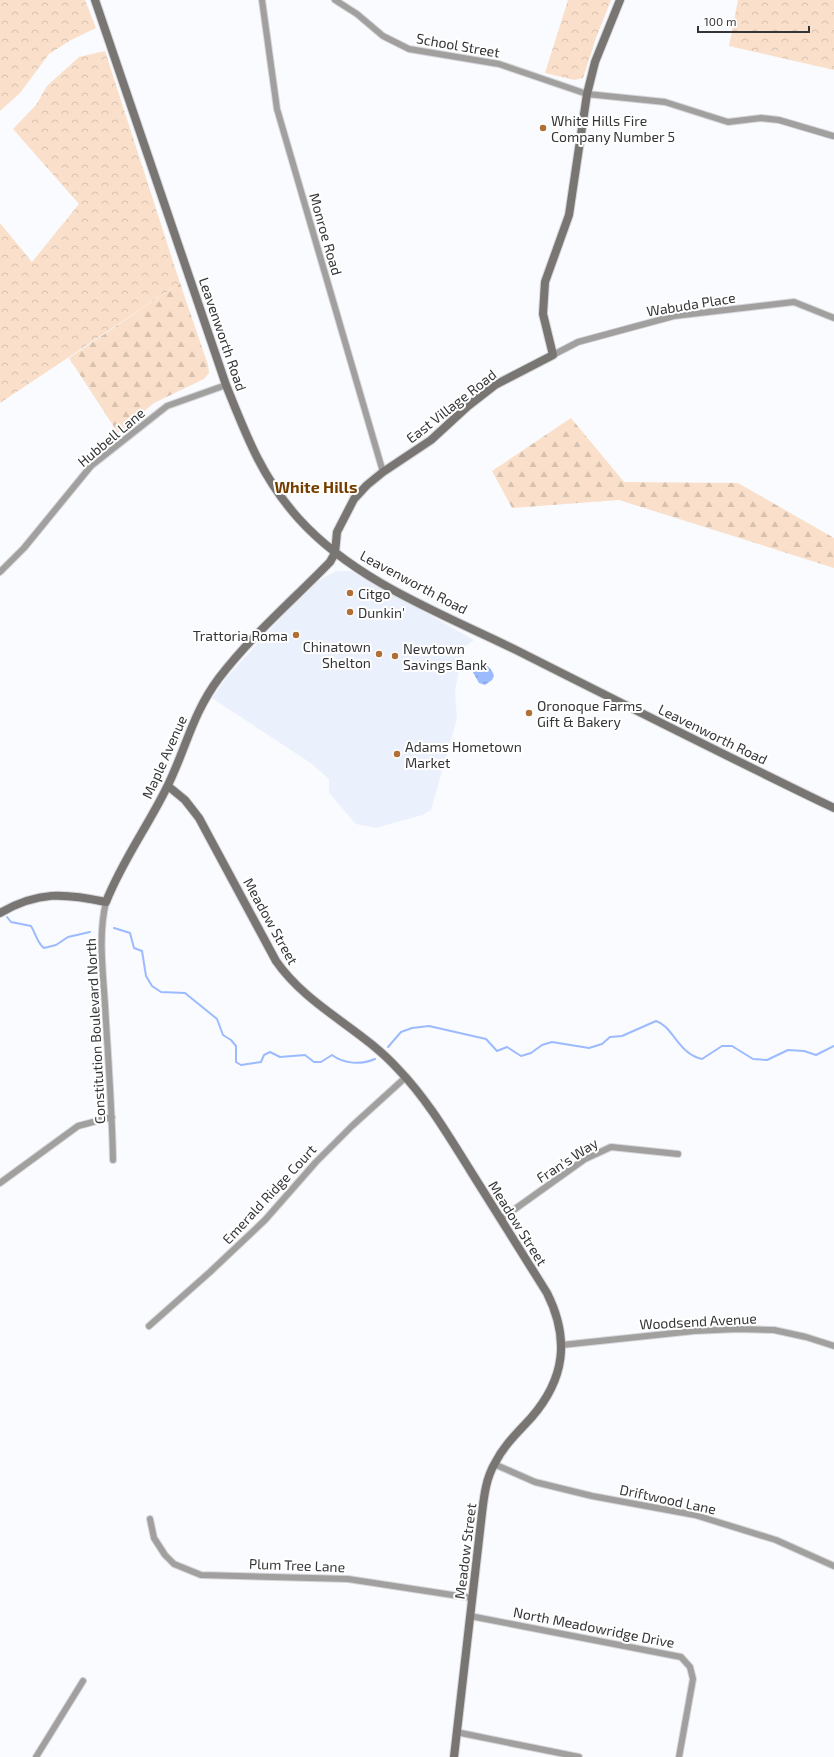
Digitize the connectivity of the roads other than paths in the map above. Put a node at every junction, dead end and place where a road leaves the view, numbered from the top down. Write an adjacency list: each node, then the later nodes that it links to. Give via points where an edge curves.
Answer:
1 (95, 0): 9 (street, Leavenworth Road)
2 (262, 0): 10 (street, Monroe Road, via 277,109)
3 (335, 0): 5 (street, School Street, via 383,36 409,49 498,64)
4 (620, 0): 5 (street, via 595,62)
5 (587, 94): 6 (street, School Street, via 665,102 728,122 761,118 780,120); 8 (street, via 568,215 545,282 543,314)
6 (833, 136)
7 (834, 318): 8 (street, Wabuda Place, via 794,302 674,316 578,342)
8 (553, 355): 10 (street, East Village Road, via 496,385 468,406 431,440)
9 (226, 385): 11 (street, Leavenworth Road, via 258,463 274,488 299,519); 12 (street, Hubbell Lane, via 166,406 91,466 24,548)
10 (383, 472): 11 (street, East Village Road, via 354,499 337,532)
11 (335, 553): 13 (street, Maple Avenue, via 330,562 279,611 219,679 203,702 191,727); 14 (street, Leavenworth Road, via 408,597)
12 (0, 572)
13 (168, 786): 15 (street, Maple Avenue, via 121,867); 17 (street, Meadow Street, via 185,800 199,818 276,961 287,976 312,1000 387,1057)
14 (834, 808)
15 (106, 902): 16 (street, via 60,894 30,898); 18 (street, Constitution Boulevard North, via 102,945)
16 (0, 913)
17 (406, 1077): 22 (street, Meadow Street, via 435,1114); 23 (street, Emerald Ridge Court, via 321,1157 265,1220)
18 (112, 1117): 20 (street, Constitution Boulevard North); 21 (street, via 78,1126)
19 (678, 1154): 22 (street, Fran's Way, via 611,1146 585,1159)
20 (112, 1160)
21 (0, 1184)
22 (501, 1219): 24 (street, Meadow Street, via 552,1304 558,1319)
23 (149, 1326)
24 (562, 1346): 25 (street, Woodsend Avenue, via 738,1329 774,1330); 26 (street, Meadow Street, via 558,1370 547,1396 506,1445)
25 (834, 1346)
26 (494, 1464): 28 (street, Driftwood Lane, via 535,1482 592,1496 702,1517 776,1540); 29 (street, Meadow Street, via 485,1494)
27 (150, 1519): 29 (street, Plum Tree Lane, via 154,1538 174,1564 201,1575 348,1579)
28 (834, 1566)
29 (472, 1598): 30 (street, Meadow Street)
30 (470, 1616): 32 (street, Meadow Street); 36 (street, North Meadowridge Drive, via 681,1657 690,1666 694,1679)
31 (83, 1681): 33 (street)
32 (456, 1732): 34 (street, Meadow Street); 35 (street)
33 (36, 1757)
34 (454, 1757)
35 (578, 1757)
36 (679, 1757)

